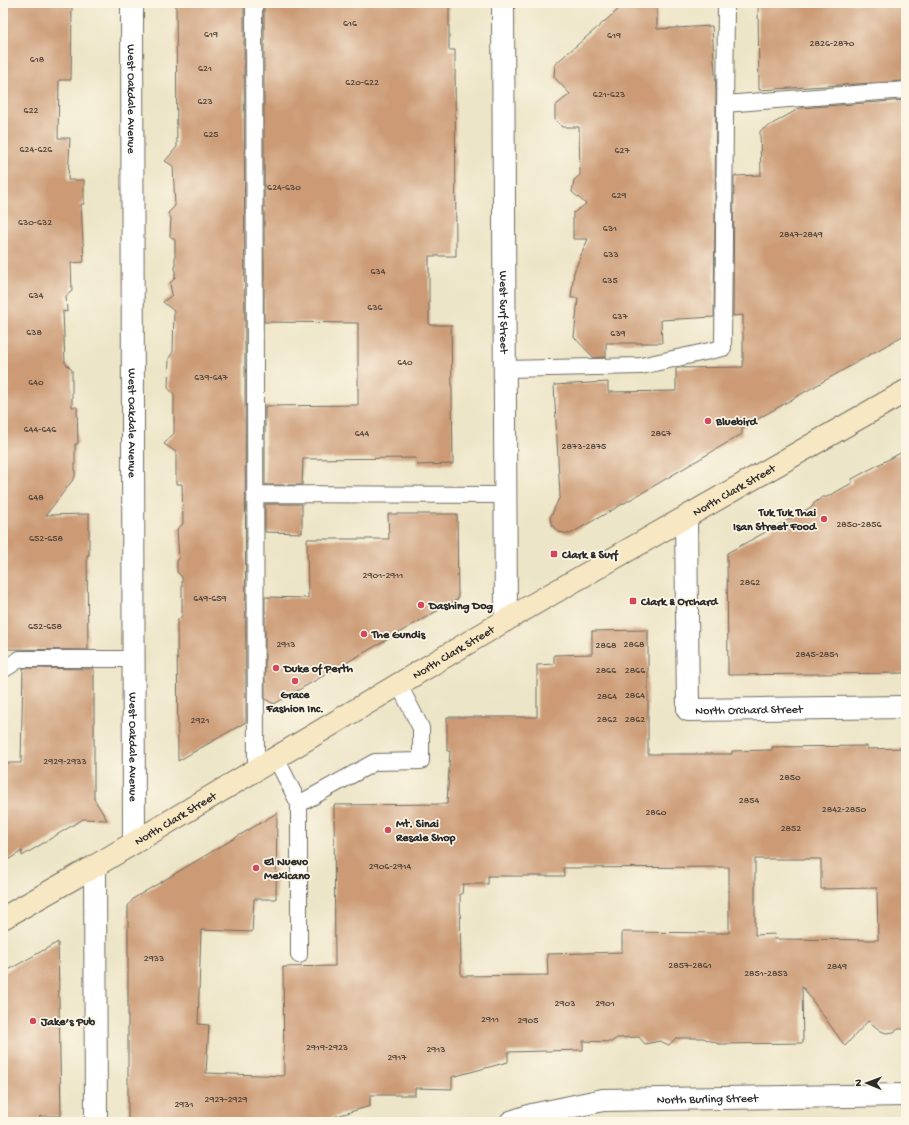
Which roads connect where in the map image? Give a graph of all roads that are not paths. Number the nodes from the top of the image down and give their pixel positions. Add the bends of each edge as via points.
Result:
1 (132, 3) edge
2 (254, 3) edge
3 (503, 3) edge
4 (726, 3) edge
5 (906, 90) edge
6 (725, 104) junction
7 (505, 369) junction
8 (906, 391) edge
9 (255, 494) junction
10 (506, 495) junction
11 (686, 518) junction
12 (506, 620) junction
13 (135, 659) junction
14 (3, 670) edge
15 (399, 685) junction
16 (906, 708) edge
17 (276, 758) junction
18 (256, 770) junction
19 (299, 804) junction
20 (134, 842) junction
21 (95, 866) junction
22 (3, 918) edge
23 (299, 955) dead end
24 (906, 1095) edge
25 (96, 1122) edge
26 (511, 1122) edge

1 - 13 street, West Oakdale Avenue
2 - 9 lane
3 - 7 street, West Surf Street
4 - 6 lane
5 - 6 lane
6 - 7 lane via 723,348 641,366
7 - 10 street, West Surf Street
8 - 11 main road, North Clark Street
9 - 10 lane
9 - 18 lane
10 - 12 street, West Surf Street
11 - 12 main road, North Clark Street
11 - 16 street, North Orchard Street via 688,710
12 - 15 main road, North Clark Street
13 - 14 lane via 20,659
13 - 20 street, West Oakdale Avenue
15 - 17 main road, North Clark Street
15 - 19 lane via 421,728 421,761 375,762
17 - 18 main road, North Clark Street
17 - 19 lane
18 - 20 main road, North Clark Street
19 - 23 lane
20 - 21 main road, North Clark Street
21 - 22 main road, North Clark Street
21 - 25 street
24 - 26 street, North Burling Street via 603,1100

